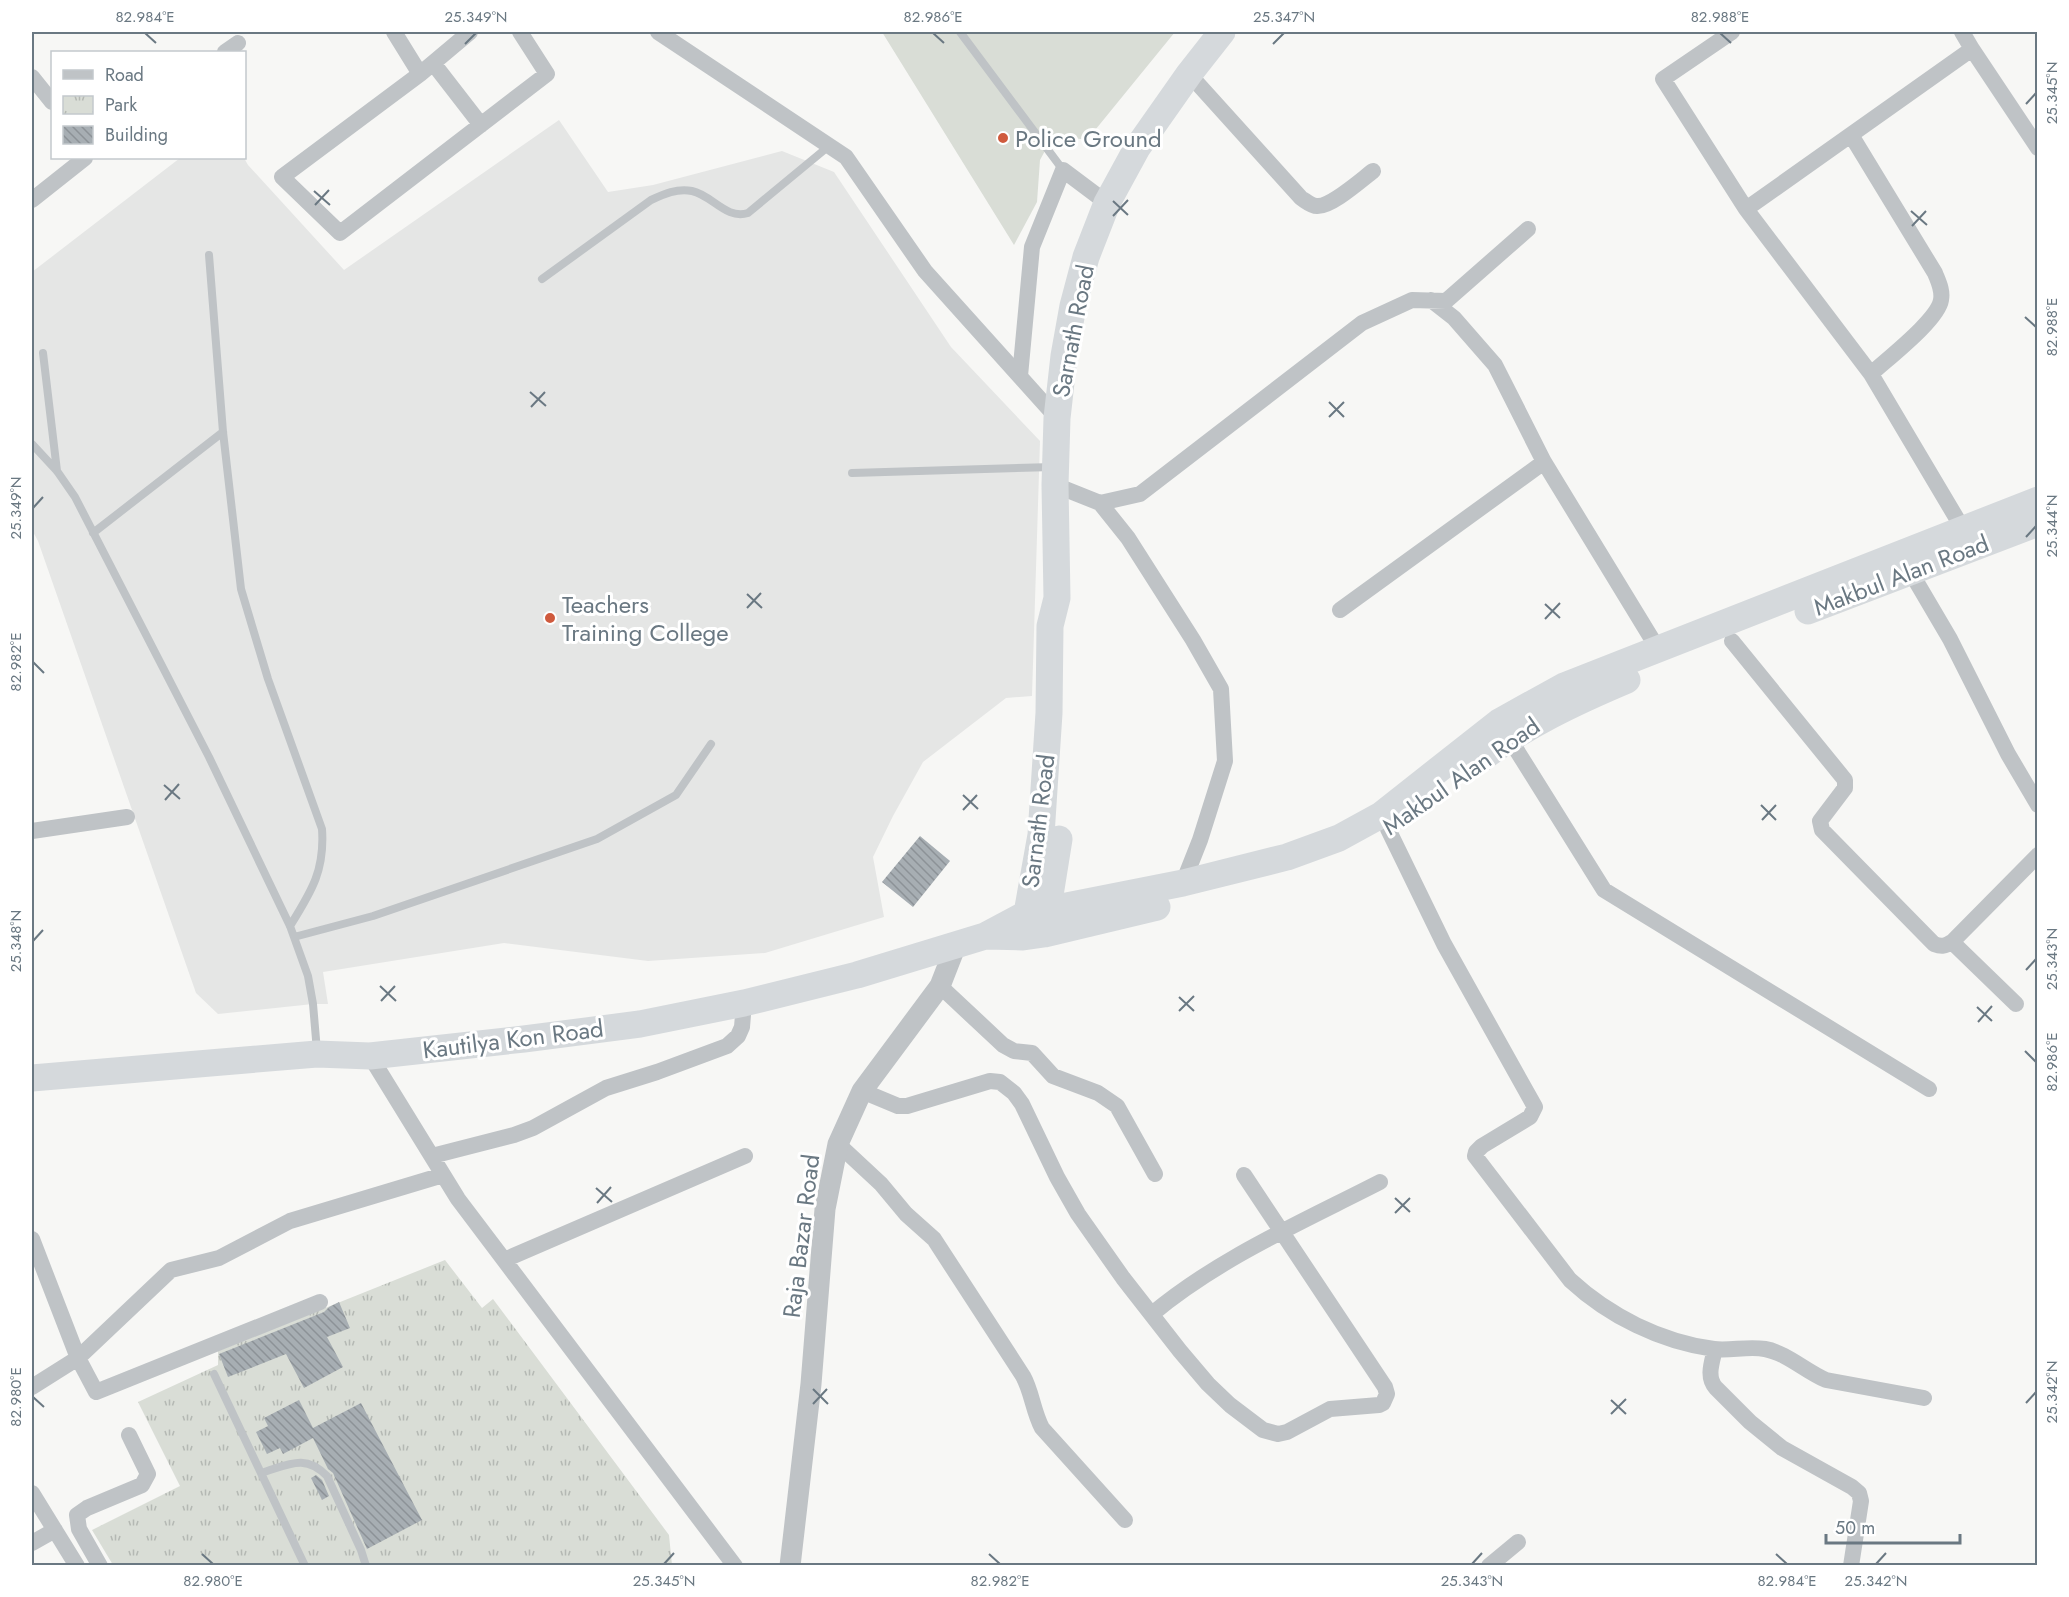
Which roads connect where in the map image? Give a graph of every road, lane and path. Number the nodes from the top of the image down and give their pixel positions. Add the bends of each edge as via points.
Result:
1 (394, 32) edge
2 (470, 32) edge
3 (520, 32) edge
4 (658, 32) edge
5 (960, 32) edge
6 (1222, 32) edge
7 (1732, 32) edge
8 (1962, 32) edge
9 (1972, 50) junction
10 (427, 69) junction
11 (1188, 74) junction
12 (32, 77) edge
13 (51, 101) edge
14 (481, 125) junction
15 (1851, 135) junction
16 (829, 146) junction
17 (2037, 148) edge
18 (84, 159) edge
19 (1064, 170) junction
20 (1373, 171) dead end
21 (32, 200) edge
22 (1107, 203) junction
23 (1746, 209) junction
24 (1528, 229) dead end
25 (209, 255) dead end
26 (542, 279) dead end
27 (1431, 300) junction
28 (43, 353) dead end
29 (1871, 374) junction
30 (1020, 376) junction
31 (1057, 418) junction
32 (223, 432) junction
33 (32, 444) edge
34 (1544, 462) junction
35 (57, 471) junction
36 (852, 473) dead end
37 (1055, 476) junction
38 (2037, 500) edge
39 (1100, 503) junction
40 (2037, 523) edge
41 (1963, 529) junction
42 (93, 533) junction
43 (1910, 572) junction
44 (1340, 610) dead end
45 (1732, 641) junction
46 (1658, 649) junction
47 (1509, 738) junction
48 (711, 744) dead end
49 (2037, 805) edge
50 (127, 817) dead end
51 (1388, 829) junction
52 (32, 831) edge
53 (2037, 855) edge
54 (1183, 883) junction
55 (1035, 924) junction
56 (290, 926) junction
57 (294, 937) junction
58 (1952, 942) junction
59 (956, 945) junction
60 (940, 986) junction
61 (744, 1003) junction
62 (2016, 1004) dead end
63 (317, 1054) junction
64 (370, 1056) junction
65 (32, 1078) edge
66 (1929, 1089) dead end
67 (862, 1091) junction
68 (838, 1144) junction
69 (432, 1156) junction
70 (745, 1156) dead end
71 (443, 1174) junction
72 (1155, 1174) dead end
73 (1244, 1175) dead end
74 (1380, 1182) dead end
75 (1282, 1232) junction
76 (32, 1239) edge
77 (504, 1260) junction
78 (320, 1302) dead end
79 (1152, 1314) junction
80 (1715, 1349) junction
81 (78, 1358) junction
82 (214, 1374) dead end
83 (32, 1388) edge
84 (1924, 1398) dead end
85 (129, 1435) dead end
86 (261, 1473) junction
87 (32, 1493) edge
88 (1125, 1520) dead end
89 (55, 1530) junction
90 (1518, 1542) dead end
91 (32, 1543) edge
92 (77, 1566) edge
93 (100, 1566) edge
94 (304, 1566) edge
95 (366, 1566) edge
96 (735, 1566) edge
97 (790, 1566) edge
98 (1489, 1566) edge
99 (1851, 1566) edge

1 - 10 street
2 - 10 street
3 - 14 street via 548,74
4 - 16 street
5 - 19 lane
6 - 11 highway, Sarnath Road
7 - 23 street via 1663,79
8 - 9 street
9 - 15 street
9 - 17 street
10 - 14 street
10 - 14 street via 282,177 340,233
11 - 20 street via 1309,204 1327,205
11 - 22 highway, Sarnath Road via 1137,148
12 - 13 street
15 - 23 street
15 - 29 street via 1941,288 1941,300 1929,321
16 - 26 lane via 748,213 736,215 694,191 675,190 651,200
16 - 30 street via 846,157 925,271
18 - 21 street
19 - 22 street
19 - 30 street via 1032,247
22 - 31 highway, Sarnath Road via 1086,257 1073,306
23 - 29 street
24 - 27 street via 1446,301
25 - 32 lane
27 - 34 street via 1454,318 1495,365
27 - 39 street via 1412,300 1362,323 1140,494
28 - 35 lane
29 - 41 street
30 - 31 street
31 - 37 highway, Sarnath Road
32 - 42 lane
32 - 56 lane via 241,589 268,679 322,829 320,870
33 - 35 lane
34 - 44 street
34 - 46 street
35 - 42 lane
36 - 37 lane
37 - 39 street
37 - 55 highway, Sarnath Road via 1057,598 1050,626 1049,713
38 - 41 highway, Makbul Alan Road
39 - 54 street via 1134,547 1221,689 1225,761
40 - 43 highway, Makbul Alan Road
41 - 46 highway, Makbul Alan Road
42 - 56 lane
43 - 45 highway, Makbul Alan Road
43 - 49 street via 1950,639
45 - 47 highway, Makbul Alan Road via 1566,706
45 - 58 street via 1845,780 1845,788 1820,822 1825,836 1934,944 1940,947
46 - 54 highway, Makbul Alan Road via 1564,686 1499,722 1381,815 1339,838 1287,857
47 - 51 highway, Makbul Alan Road
47 - 66 street via 1604,890
48 - 57 lane via 676,795 597,839 373,916
50 - 52 street
51 - 55 highway, Makbul Alan Road via 1341,855 1295,873
51 - 80 street via 1444,944 1535,1107 1530,1117 1478,1149 1477,1160 1570,1280 1587,1296 1653,1332
53 - 58 street
54 - 55 highway, Makbul Alan Road
55 - 59 highway, Kautilya Kon Road
56 - 57 lane
57 - 63 lane via 314,1004
58 - 62 street
59 - 60 street, Raja Bazar Road
59 - 61 highway, Kautilya Kon Road
60 - 67 street, Raja Bazar Road
60 - 72 street via 1003,1045 1035,1054 1053,1076 1111,1101
61 - 64 highway, Kautilya Kon Road via 640,1024
61 - 69 street via 742,1027 727,1046 606,1088 533,1128
63 - 64 highway, Kautilya Kon Road
63 - 65 highway, Kautilya Kon Road
64 - 69 street
67 - 68 street, Raja Bazar Road
67 - 79 street via 907,1106 990,1082 1007,1086 1022,1104 1078,1214
68 - 88 street via 934,1239 1023,1376 1042,1428
68 - 97 street, Raja Bazar Road via 825,1209 811,1384
69 - 71 street
70 - 77 street
71 - 77 street
71 - 81 street via 290,1221 219,1257 171,1270
73 - 75 street
74 - 75 street
75 - 79 street via 1181,1290
75 - 79 street via 1385,1387 1388,1394 1383,1403 1330,1409 1287,1432 1270,1433 1208,1384
76 - 81 street
77 - 96 street
78 - 81 street via 96,1392
80 - 84 street via 1763,1348 1826,1380
80 - 99 street via 1712,1383 1750,1422 1782,1448 1859,1493 1862,1501
81 - 83 street
82 - 86 lane
85 - 93 street via 148,1474 142,1485 77,1515 79,1529
86 - 94 lane
86 - 95 lane via 299,1461 319,1467 327,1476
87 - 89 street
89 - 91 street
89 - 92 street
90 - 98 street

